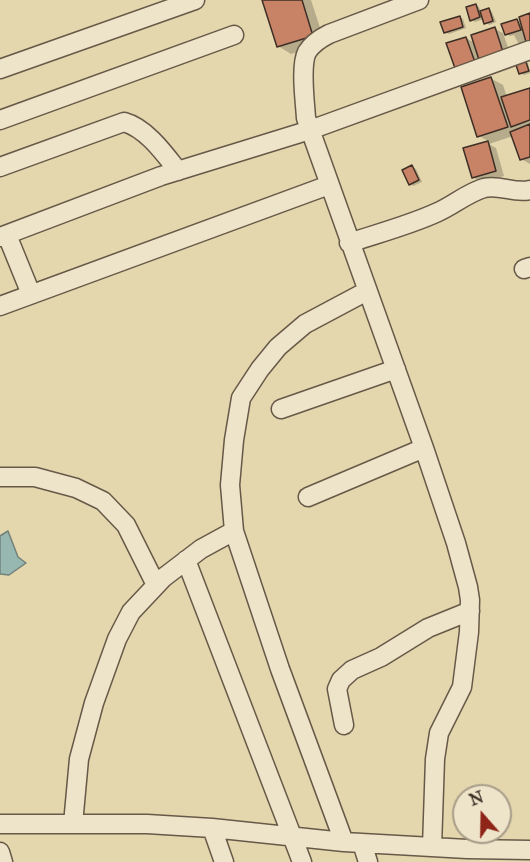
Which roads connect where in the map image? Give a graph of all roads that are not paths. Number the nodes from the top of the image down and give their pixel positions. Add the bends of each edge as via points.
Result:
1 (195, 0) edge
2 (418, 0) edge
3 (234, 35) dead end
4 (530, 50) edge
5 (0, 69) edge
6 (0, 120) edge
7 (310, 130) junction
8 (0, 167) edge
9 (178, 171) junction
10 (329, 185) junction
11 (530, 190) edge
12 (3, 236) edge
13 (349, 243) junction
14 (367, 291) junction
15 (31, 294) junction
16 (0, 306) edge
17 (396, 369) junction
18 (281, 409) dead end
19 (424, 448) junction
20 (0, 477) edge
21 (308, 497) dead end
22 (234, 531) junction
23 (186, 560) junction
24 (156, 585) junction
25 (470, 611) junction
26 (344, 725) dead end
27 (0, 824) edge
28 (73, 824) junction
29 (212, 828) junction
30 (294, 837) junction
31 (353, 843) junction
32 (530, 850) edge
33 (0, 852) edge
34 (425, 852) edge
35 (470, 856) edge
36 (3, 862) edge
37 (224, 862) edge
38 (302, 862) edge
39 (368, 862) edge

1 - 5 street
2 - 7 street via 329,34 307,52 304,90
3 - 6 street
4 - 7 street
7 - 9 street
7 - 10 street
8 - 9 street via 124,122 162,151
9 - 12 street
10 - 13 street
10 - 15 street
11 - 13 street via 486,188 437,213
12 - 15 street
13 - 14 street
14 - 17 street
14 - 22 street via 305,324 278,347 241,398 230,485
15 - 16 street
17 - 18 street
17 - 19 street
19 - 21 street
19 - 25 street via 456,543
20 - 24 street via 35,477 103,501 126,525
22 - 23 street
22 - 31 street via 284,680
23 - 24 street
23 - 30 street
24 - 28 street via 131,612 94,703 79,759
25 - 26 street via 428,628 352,670 337,689
25 - 34 street via 462,687 439,733
27 - 28 street
28 - 29 street
29 - 30 street
29 - 37 street
30 - 31 street
30 - 38 street
31 - 34 street
31 - 39 street
32 - 35 street
33 - 36 street
34 - 35 street

